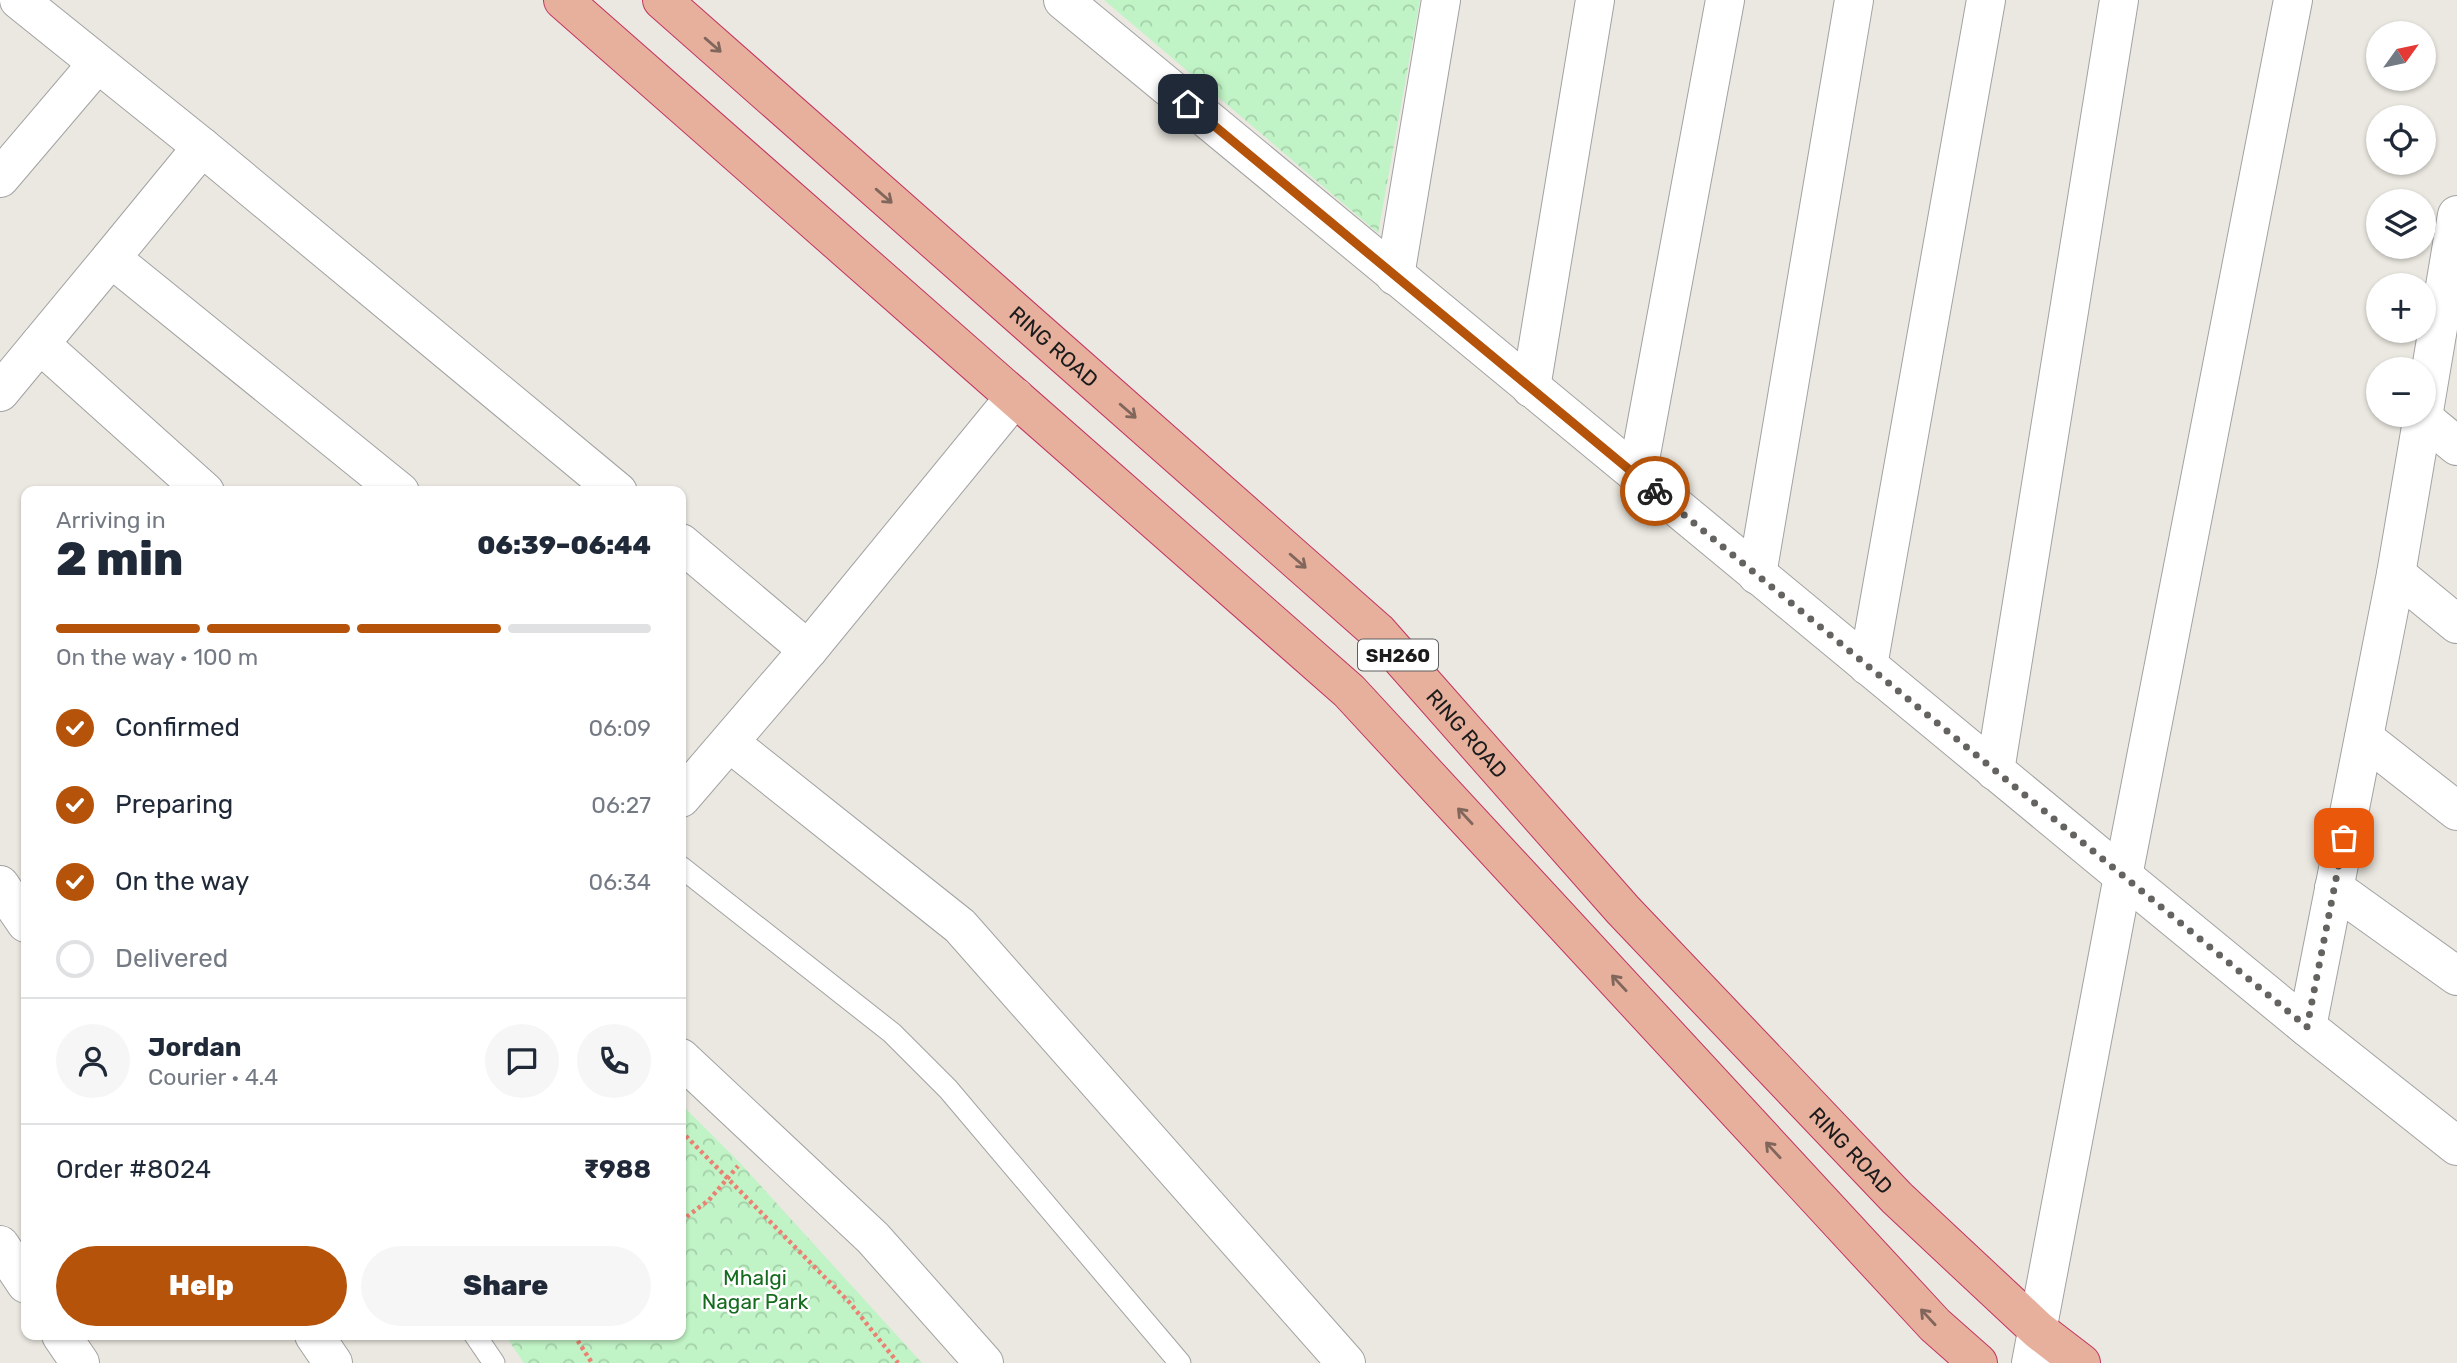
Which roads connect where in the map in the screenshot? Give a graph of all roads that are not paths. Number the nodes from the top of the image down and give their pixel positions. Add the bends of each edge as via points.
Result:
1 (19, 0) edge
2 (563, 0) edge
3 (662, 0) edge
4 (1063, 0) edge
5 (1441, 0) edge
6 (1595, 0) edge
7 (1725, 0) edge
8 (1853, 0) edge
9 (1986, 0) edge
10 (2119, 0) edge
11 (2293, 0) edge
12 (97, 64) junction
13 (202, 147) junction
14 (0, 178) edge
15 (2457, 215) edge
16 (111, 258) junction
17 (1395, 276) junction
18 (40, 344) junction
19 (2433, 357) edge
20 (1531, 388) junction
21 (0, 392) edge
22 (1015, 397) junction
23 (2421, 427) edge
24 (2436, 427) edge
25 (2457, 446) edge
26 (1637, 476) junction
27 (198, 486) edge
28 (393, 486) edge
29 (598, 486) edge
30 (686, 555) edge
31 (2396, 574) junction
32 (1757, 575) junction
33 (2457, 624) edge
34 (808, 650) junction
35 (1868, 666) junction
36 (2364, 738) junction
37 (730, 743) junction
38 (1995, 771) junction
39 (686, 792) edge
40 (2457, 811) edge
41 (686, 871) edge
42 (2123, 876) junction
43 (0, 885) edge
44 (2334, 888) junction
45 (21, 916) edge
46 (2457, 976) edge
47 (2307, 1027) junction
48 (686, 1063) edge
49 (2457, 1146) edge
50 (0, 1245) edge
51 (21, 1276) edge
52 (64, 1340) edge
53 (317, 1340) edge
54 (479, 1340) edge
55 (2034, 1347) edge
56 (972, 1359) edge
57 (80, 1363) edge
58 (333, 1363) edge
59 (495, 1363) edge
60 (1180, 1363) edge
61 (1346, 1363) edge
62 (1978, 1363) edge
63 (2081, 1363) edge

1 - 12 street
2 - 22 highway, SH260
3 -> 55 highway, RING ROAD / SH260 via 1378,632 1623,910
4 - 17 street
5 - 17 street
6 - 20 street
7 - 26 street
8 - 32 street
9 - 35 street
10 - 38 street
11 - 42 street
12 - 13 street
12 - 14 street
13 - 16 street
13 - 29 street
15 - 19 street
16 - 18 street
16 - 28 street
17 - 20 street
18 - 21 street
18 - 27 street
20 - 26 street
22 - 34 street
62 -> 22 highway, SH260 via 1935,1325 1349,691
23 - 31 street
24 - 25 street
26 - 32 street
30 - 34 street
31 - 33 street
31 - 36 street
32 - 35 street
34 - 37 street
35 - 38 street
36 - 40 street
36 - 44 street
37 - 39 street
37 - 61 street via 960,926
38 - 42 street
41 - 60 lane via 892,1033 948,1089
42 - 47 street
42 - 55 street
43 - 45 street
44 - 46 street
44 - 47 street
47 - 49 street
48 - 56 street via 873,1238
50 - 51 street
52 - 57 street
53 - 58 street
54 - 59 lane
55 - 63 highway, RING ROAD / SH260

